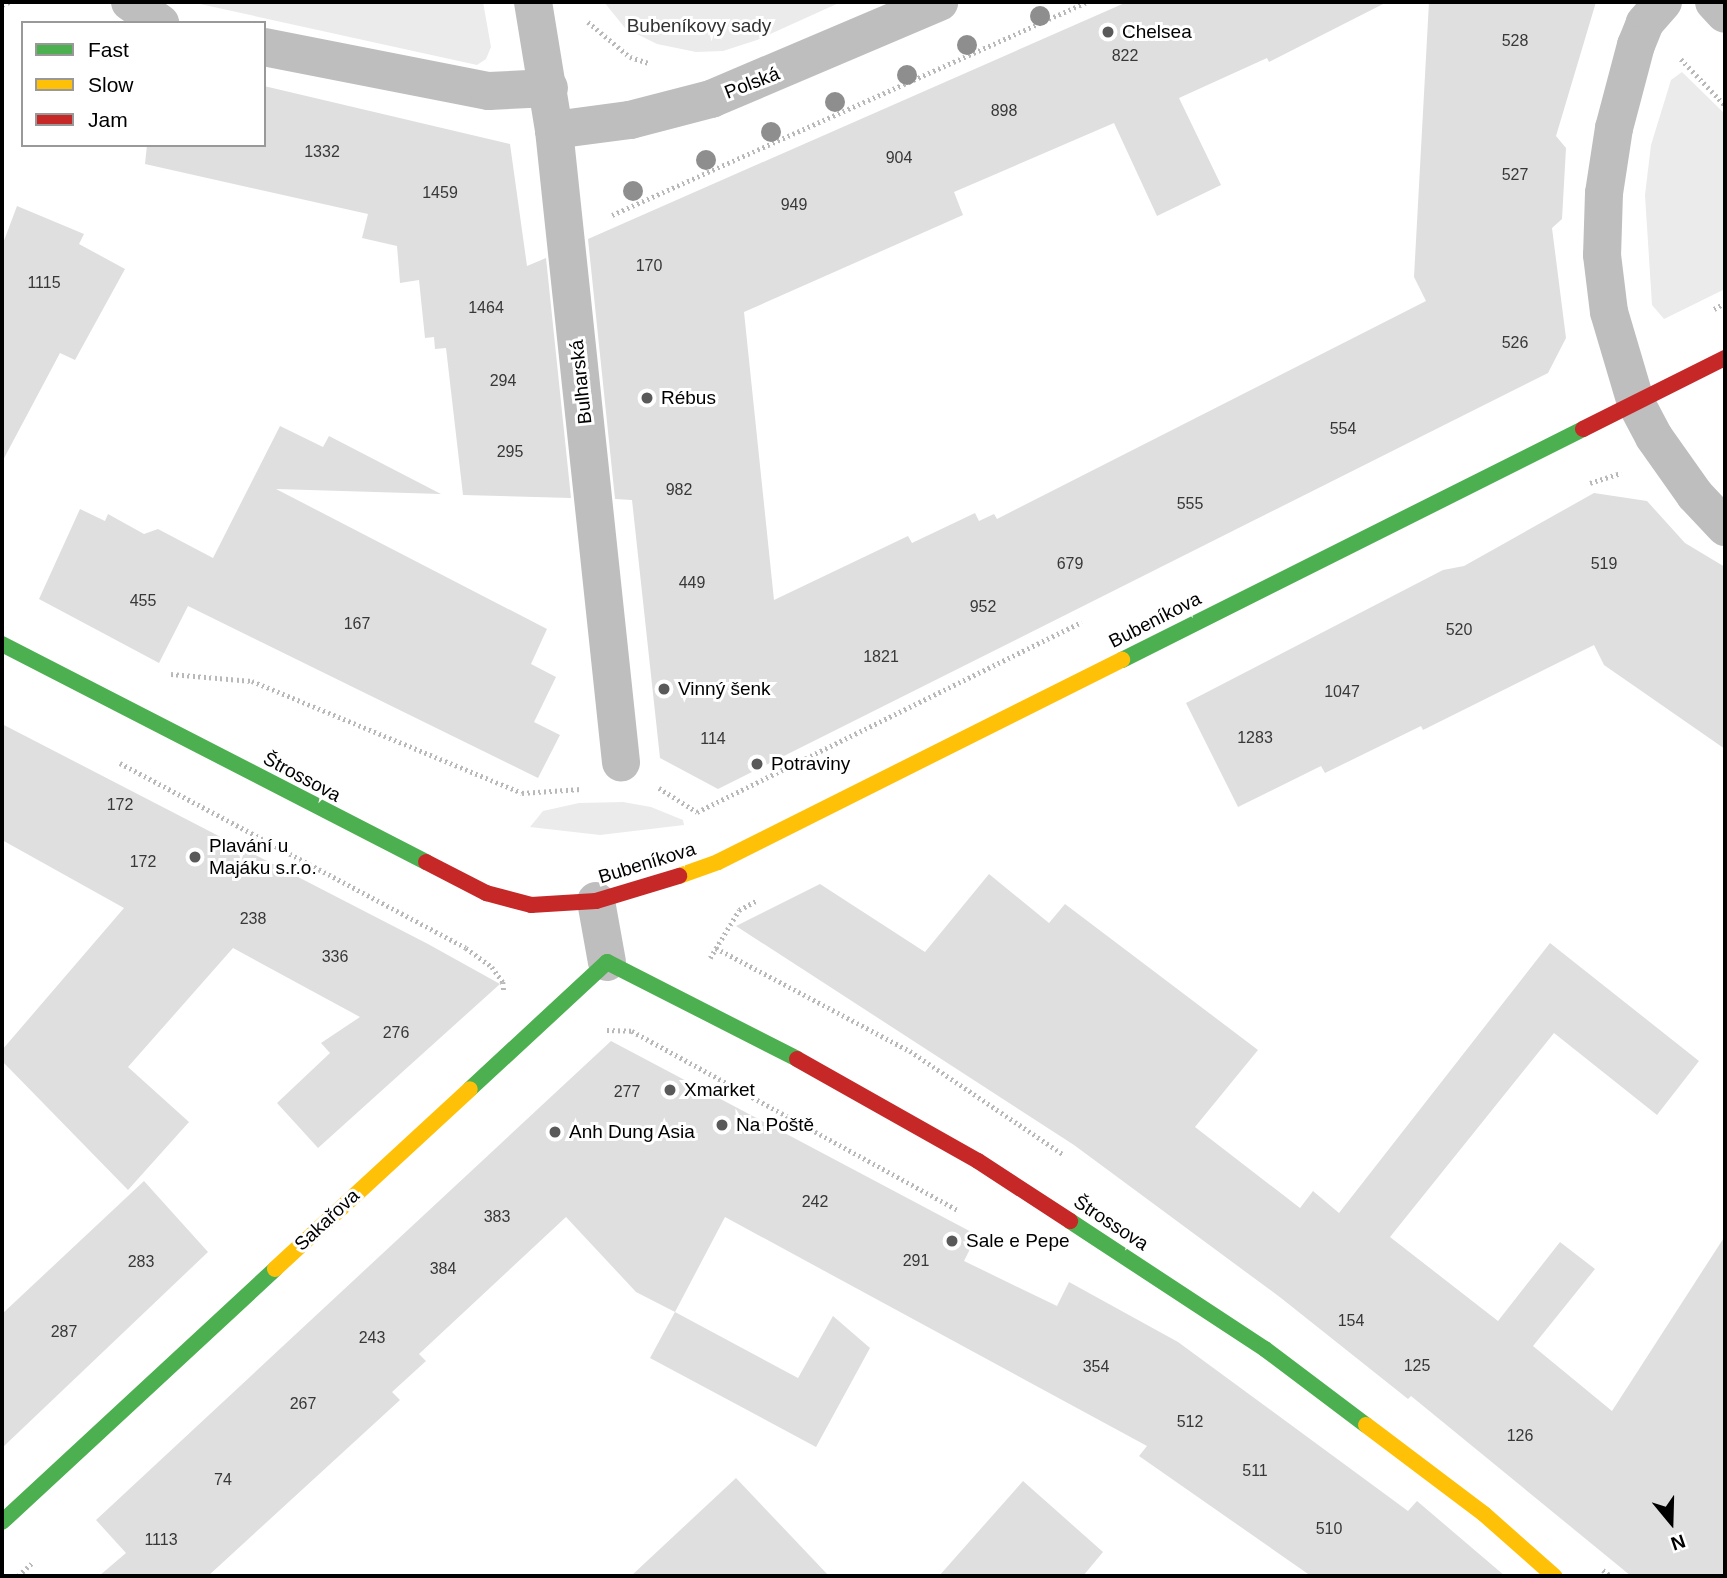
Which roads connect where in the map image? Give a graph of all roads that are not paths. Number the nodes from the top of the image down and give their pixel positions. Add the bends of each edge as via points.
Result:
1 (130, 2) edge
2 (533, 2) edge
3 (939, 2) edge
4 (1714, 2) edge
5 (1654, 12) edge
6 (1725, 14) edge
7 (157, 21) edge
8 (266, 47) edge
9 (549, 88) junction
10 (554, 130) junction
11 (1725, 358) edge
12 (1636, 403) junction
13 (1725, 527) edge
14 (2, 644) edge
15 (636, 773) road end
16 (596, 901) junction
17 (607, 962) junction
18 (2, 1521) edge
19 (1555, 1576) edge

1 - 7 street
2 - 9 street, Bulharská
3 - 10 street, Polská via 710,99 630,120
4 - 6 street
5 - 12 street via 1614,128 1604,193 1602,255 1609,312
8 - 9 street via 489,92
9 - 10 street, Bulharská
10 - 15 street, Bulharská
11 - 12 street, Bubeníkova
12 - 13 street via 1666,458
12 - 16 street, Bubeníkova via 718,862 636,892
14 - 16 street, Štrossova via 486,893 531,905
16 - 17 street
17 - 18 street, Sakařova
17 - 19 street, Štrossova via 732,1022 978,1161 1265,1349 1484,1514

